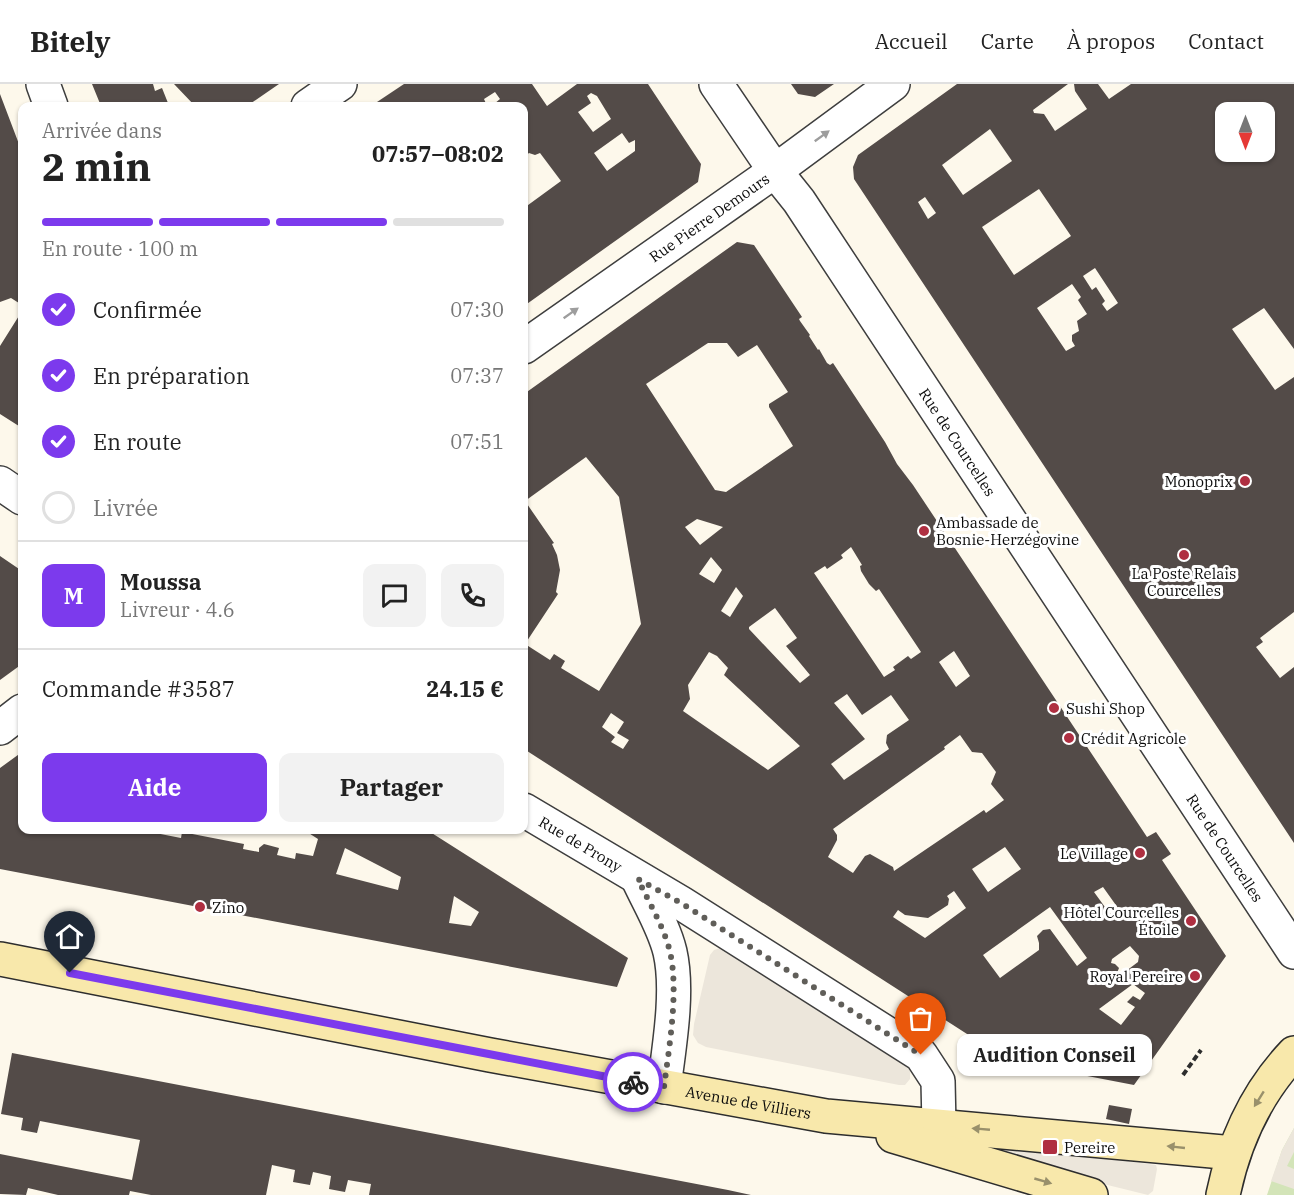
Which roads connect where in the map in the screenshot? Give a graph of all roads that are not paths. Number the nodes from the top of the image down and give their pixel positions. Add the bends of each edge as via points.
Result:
1 (42, 84) edge
2 (340, 84) edge
3 (716, 84) edge
4 (893, 84) edge
5 (49, 102) edge
6 (314, 102) edge
7 (775, 171) junction
8 (528, 344) edge
9 (0, 483) edge
10 (18, 495) edge
11 (18, 714) edge
12 (0, 728) edge
13 (528, 812) edge
14 (638, 879) junction
15 (1294, 952) edge
16 (0, 959) edge
17 (1294, 1053) edge
18 (664, 1087) junction
19 (826, 1116) junction
20 (939, 1126) junction
21 (1234, 1153) junction
22 (1091, 1195) edge
23 (1223, 1195) edge

1 - 5 street
2 - 6 street
3 - 7 street, Rue de Courcelles
7 -> 4 street, Rue Pierre Demours
8 -> 7 street, Rue Pierre Demours
7 - 15 street, Rue de Courcelles
9 - 10 street
11 - 12 street
13 - 14 street, Rue de Prony
14 - 18 street, Rue de Prony via 670,953 672,1028
14 - 20 street, Rue de Prony via 921,1055 938,1081
16 - 18 main road, Avenue de Villiers
17 -> 21 main road via 1254,1107
18 - 19 main road, Avenue de Villiers
19 - 20 main road, Avenue de Villiers
19 -> 22 main road, Avenue de Villiers
21 -> 20 main road, Avenue de Villiers
21 - 23 main road

